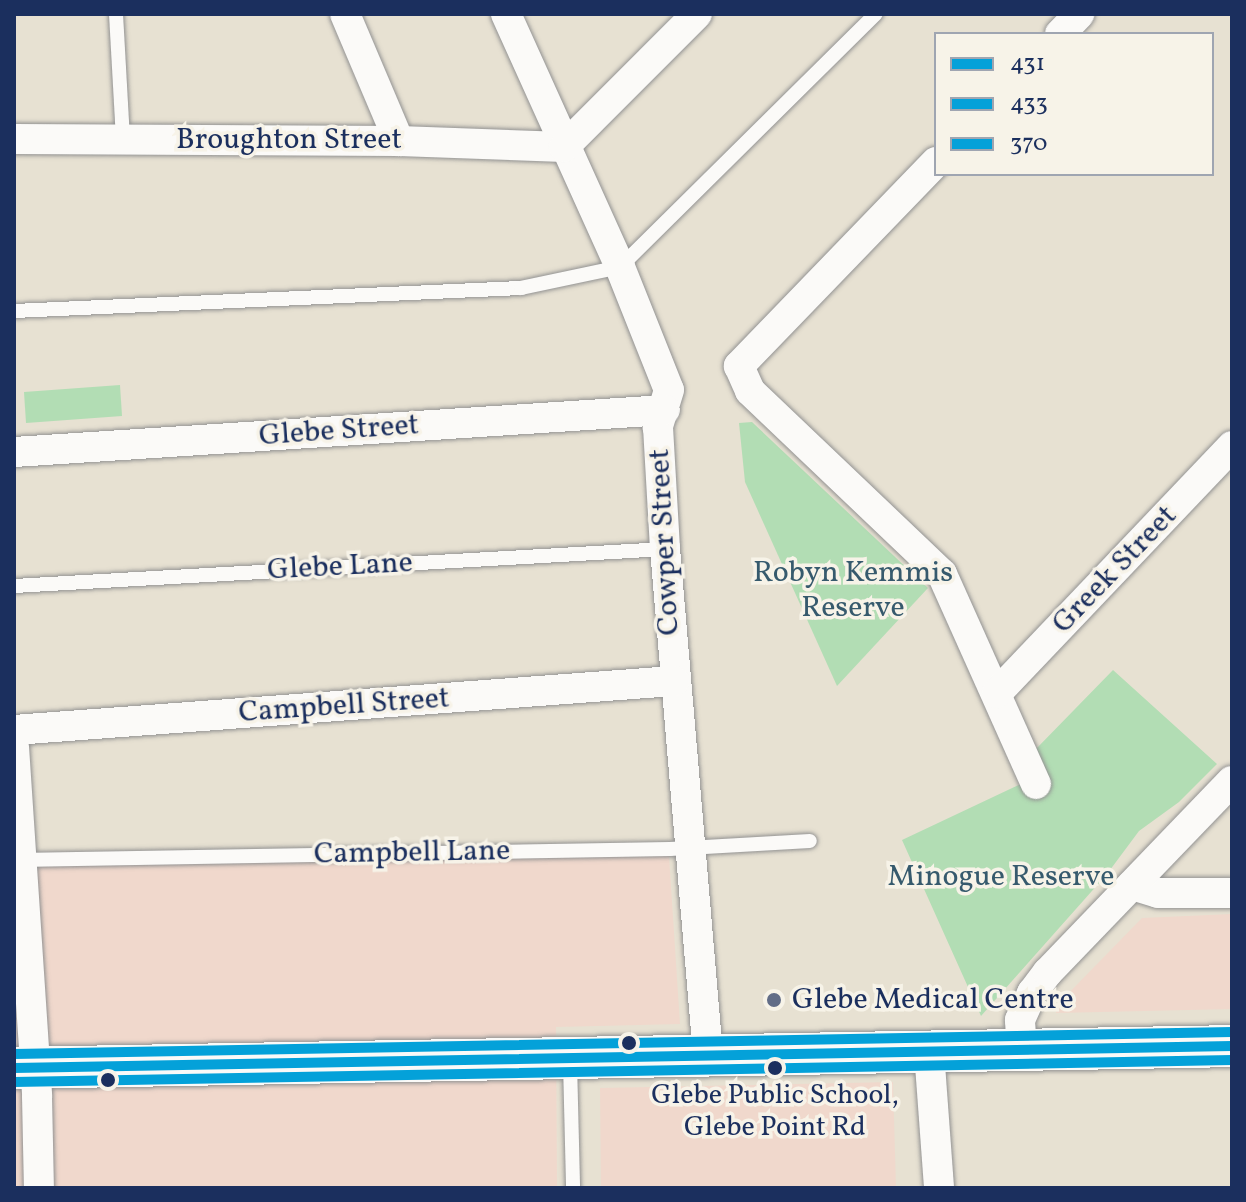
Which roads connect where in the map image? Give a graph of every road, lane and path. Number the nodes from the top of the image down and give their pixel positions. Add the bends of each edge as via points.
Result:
1 (116, 14) edge
2 (345, 14) edge
3 (506, 14) edge
4 (697, 14) edge
5 (876, 14) edge
6 (1079, 14) edge
7 (1062, 32) edge
8 (14, 139) edge
9 (123, 139) junction
10 (399, 141) junction
11 (564, 147) junction
12 (934, 164) edge
13 (620, 267) junction
14 (14, 311) edge
15 (665, 410) junction
16 (1232, 446) edge
17 (14, 452) edge
18 (665, 549) junction
19 (14, 586) edge
20 (674, 681) junction
21 (997, 693) junction
22 (14, 730) edge
23 (14, 747) edge
24 (1232, 781) edge
25 (1036, 784) dead end
26 (810, 841) dead end
27 (692, 848) junction
28 (18, 860) edge
29 (1132, 885) junction
30 (1232, 893) edge
31 (1232, 1046) edge
32 (1022, 1050) junction
33 (929, 1051) junction
34 (708, 1055) junction
35 (570, 1058) junction
36 (24, 1068) edge
37 (39, 1188) edge
38 (573, 1188) edge
39 (939, 1188) edge

1 - 9 lane
2 - 10 street
3 - 11 street, Cowper Street
4 - 11 street
5 - 13 lane
6 - 7 street
8 - 9 street, Broughton Street
9 - 10 street, Broughton Street
10 - 11 street, Broughton Street
11 - 13 street, Cowper Street
12 - 21 street via 739,366 750,391 942,574
13 - 14 lane via 521,288
13 - 15 street, Cowper Street via 669,390
15 - 17 street, Glebe Street
15 - 18 street, Cowper Street via 658,427
16 - 21 street, Greek Street
18 - 19 lane, Glebe Lane
18 - 20 street, Cowper Street
20 - 22 street, Campbell Street
20 - 27 street, Cowper Street
21 - 25 street
23 - 28 street
24 - 29 street
26 - 27 lane, Campbell Lane
27 - 28 lane, Campbell Lane
27 - 34 street, Cowper Street
28 - 36 street
29 - 30 street via 1158,893
29 - 32 street via 1032,993 1020,1020
31 - 32 main road
32 - 33 main road
33 - 34 main road
33 - 39 street
34 - 35 main road
35 - 36 main road
35 - 38 lane
36 - 37 street

